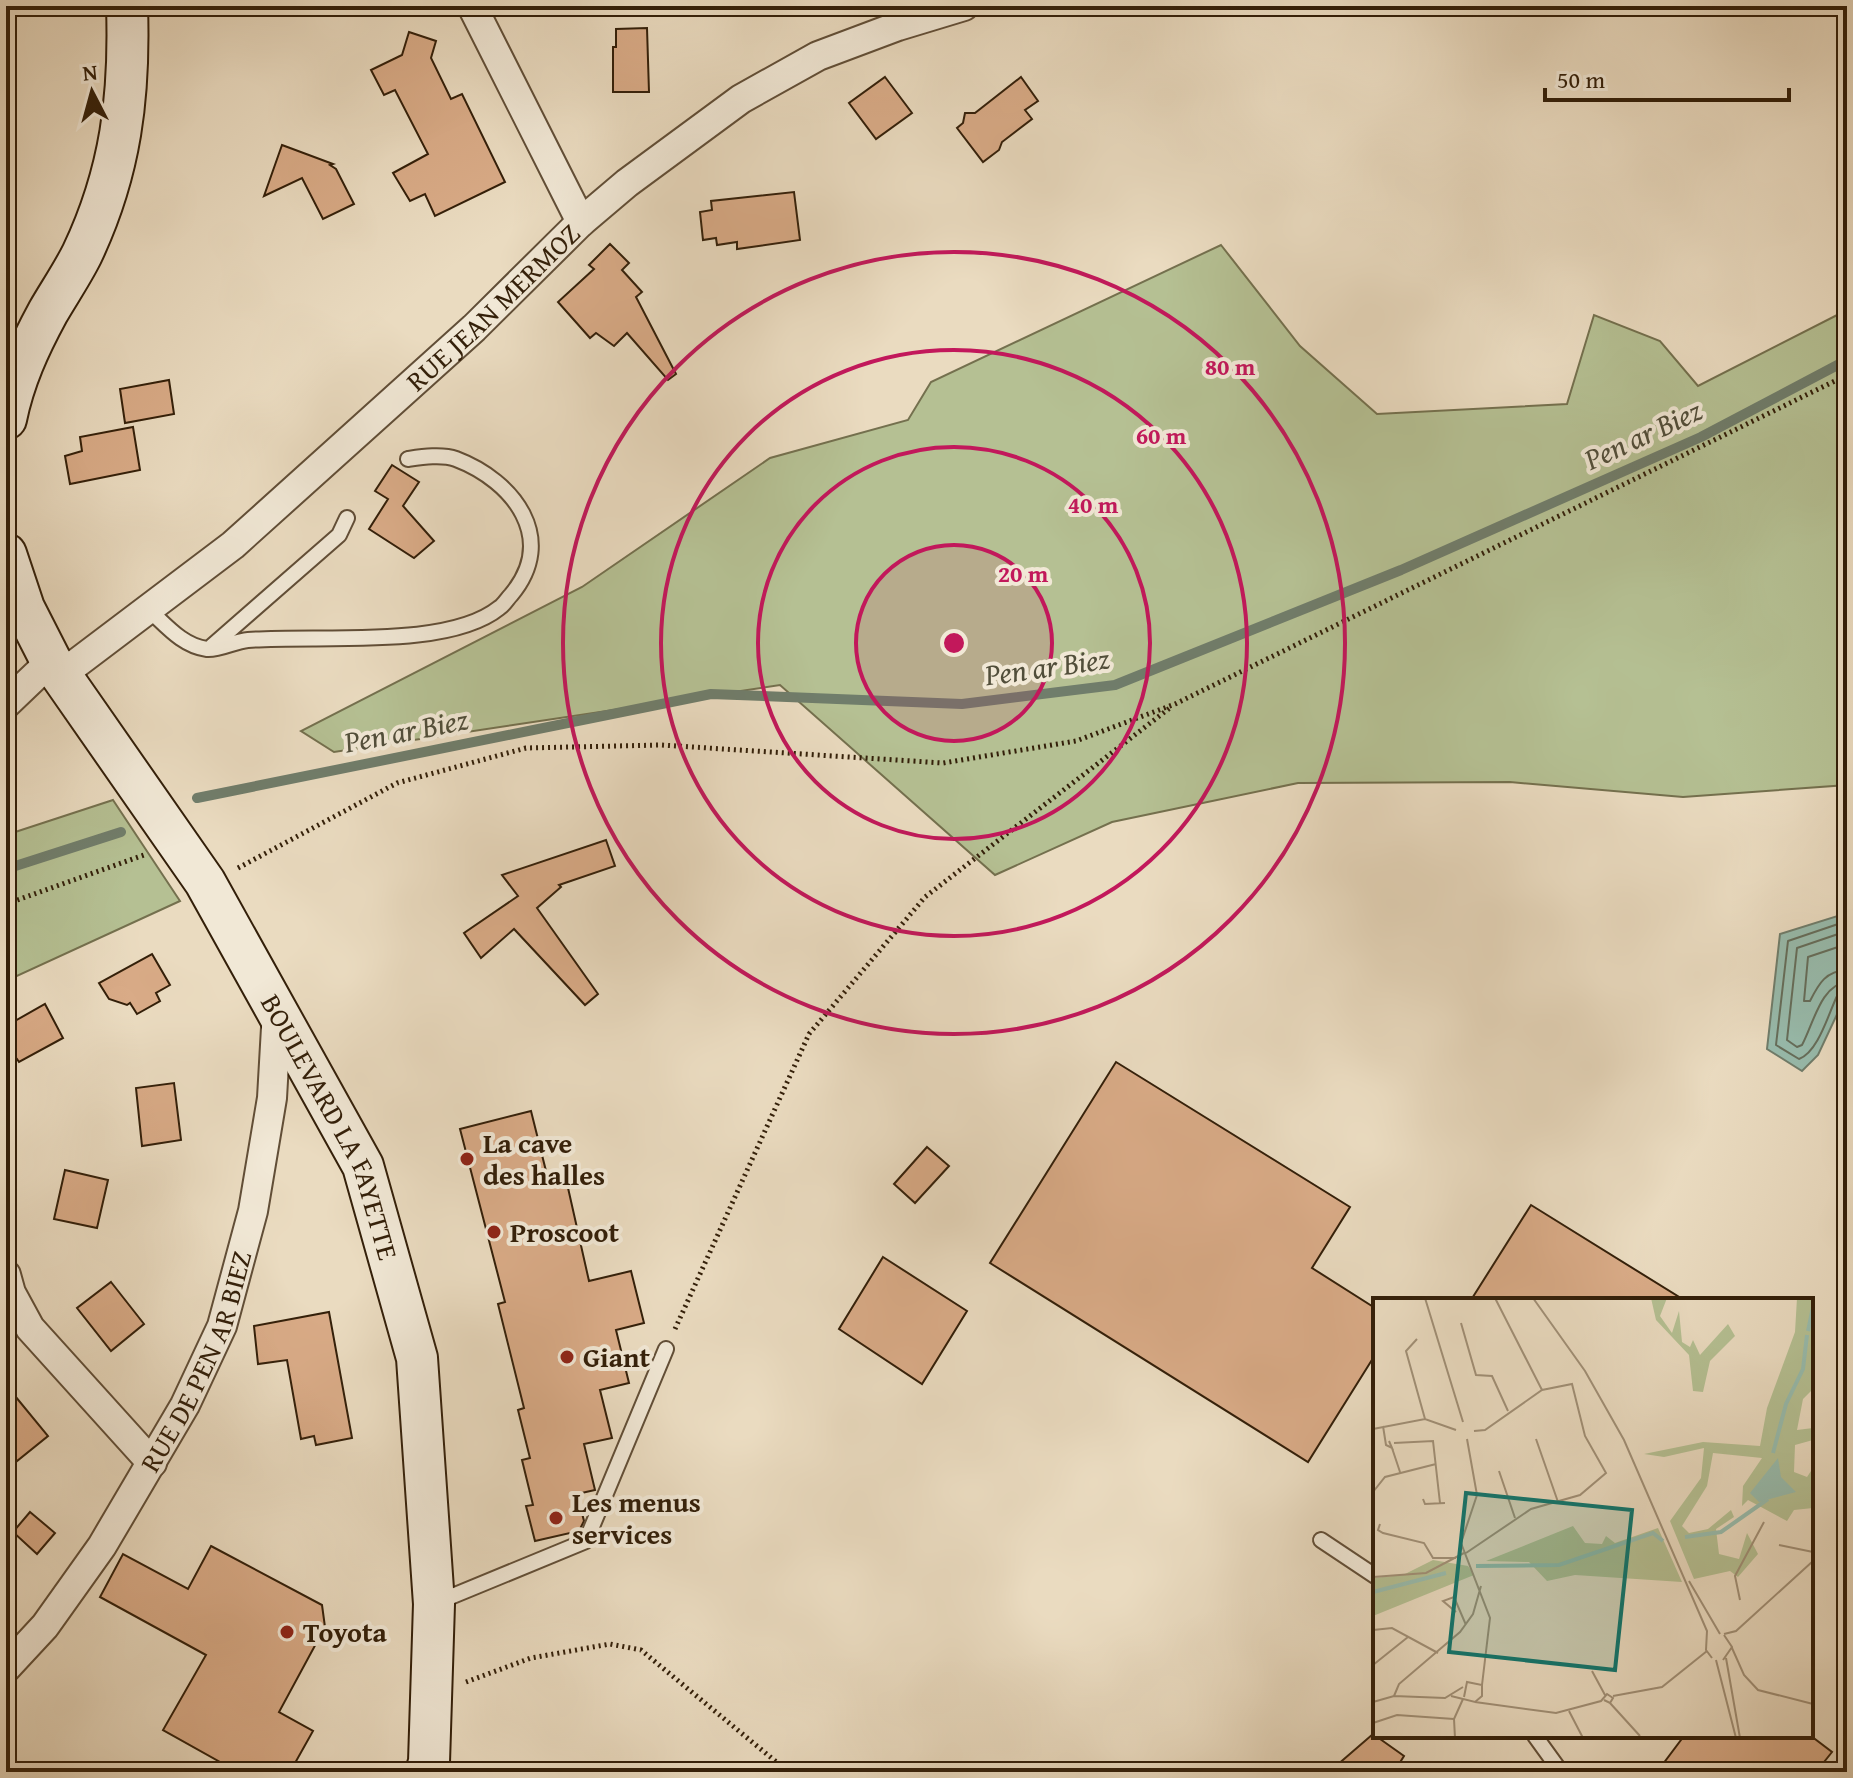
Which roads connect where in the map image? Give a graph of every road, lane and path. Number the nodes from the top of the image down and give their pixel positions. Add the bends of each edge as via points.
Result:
1 (127, 6) edge
2 (472, 6) edge
3 (964, 6) edge
4 (581, 222) junction
5 (1847, 375) edge
6 (6, 419) edge
7 (408, 459) dead end
8 (347, 518) dead end
9 (6, 554) edge
10 (148, 609) junction
11 (209, 649) junction
12 (56, 668) junction
13 (6, 704) edge
14 (1175, 704) junction
15 (156, 851) dead end
16 (238, 869) dead end
17 (6, 904) edge
18 (277, 1009) junction
19 (6, 1275) edge
20 (6, 1313) edge
21 (30, 1328) junction
22 (666, 1349) joint
23 (152, 1463) junction
24 (1321, 1540) dead end
25 (1373, 1575) edge
26 (434, 1604) junction
27 (6, 1668) edge
28 (431, 1694) junction
29 (1536, 1738) edge
30 (787, 1771) edge
31 (426, 1772) edge
32 (1561, 1772) edge

1 - 6 main road via 129,65 122,131 104,205 24,359
2 - 4 street
3 - 4 street, RUE JEAN MERMOZ via 818,56 741,99
4 - 10 street, RUE JEAN MERMOZ via 474,328 233,545
5 - 14 path
7 - 11 lane via 453,458 490,476 517,503 531,530 531,555 524,579 499,609 465,626 410,636 248,640
8 - 11 lane via 339,535
9 - 12 main road, BOULEVARD LA FAYETTE via 24,608
10 - 11 lane via 186,643
10 - 12 street, RUE JEAN MERMOZ
12 - 13 street, RUE JEAN MERMOZ
12 - 18 main road, BOULEVARD LA FAYETTE via 205,882
14 - 16 path via 1076,741 943,763 661,745 526,748 397,783
14 - 22 path via 925,897 809,1034
15 - 17 path
18 - 23 street, RUE DE PEN AR BIEZ via 272,1098 253,1211 226,1312 185,1405
18 - 26 main road, BOULEVARD LA FAYETTE via 363,1166 417,1358
19 - 21 street
20 - 21 street
21 - 23 street
22 - 26 lane via 586,1541
23 - 27 street, RUE DE PEN AR BIEZ via 102,1546 45,1626
24 - 25 lane
26 - 28 main road, BOULEVARD LA FAYETTE
28 - 30 path via 531,1658 610,1644 641,1650
28 - 31 main road, BOULEVARD LA FAYETTE
29 - 32 lane

